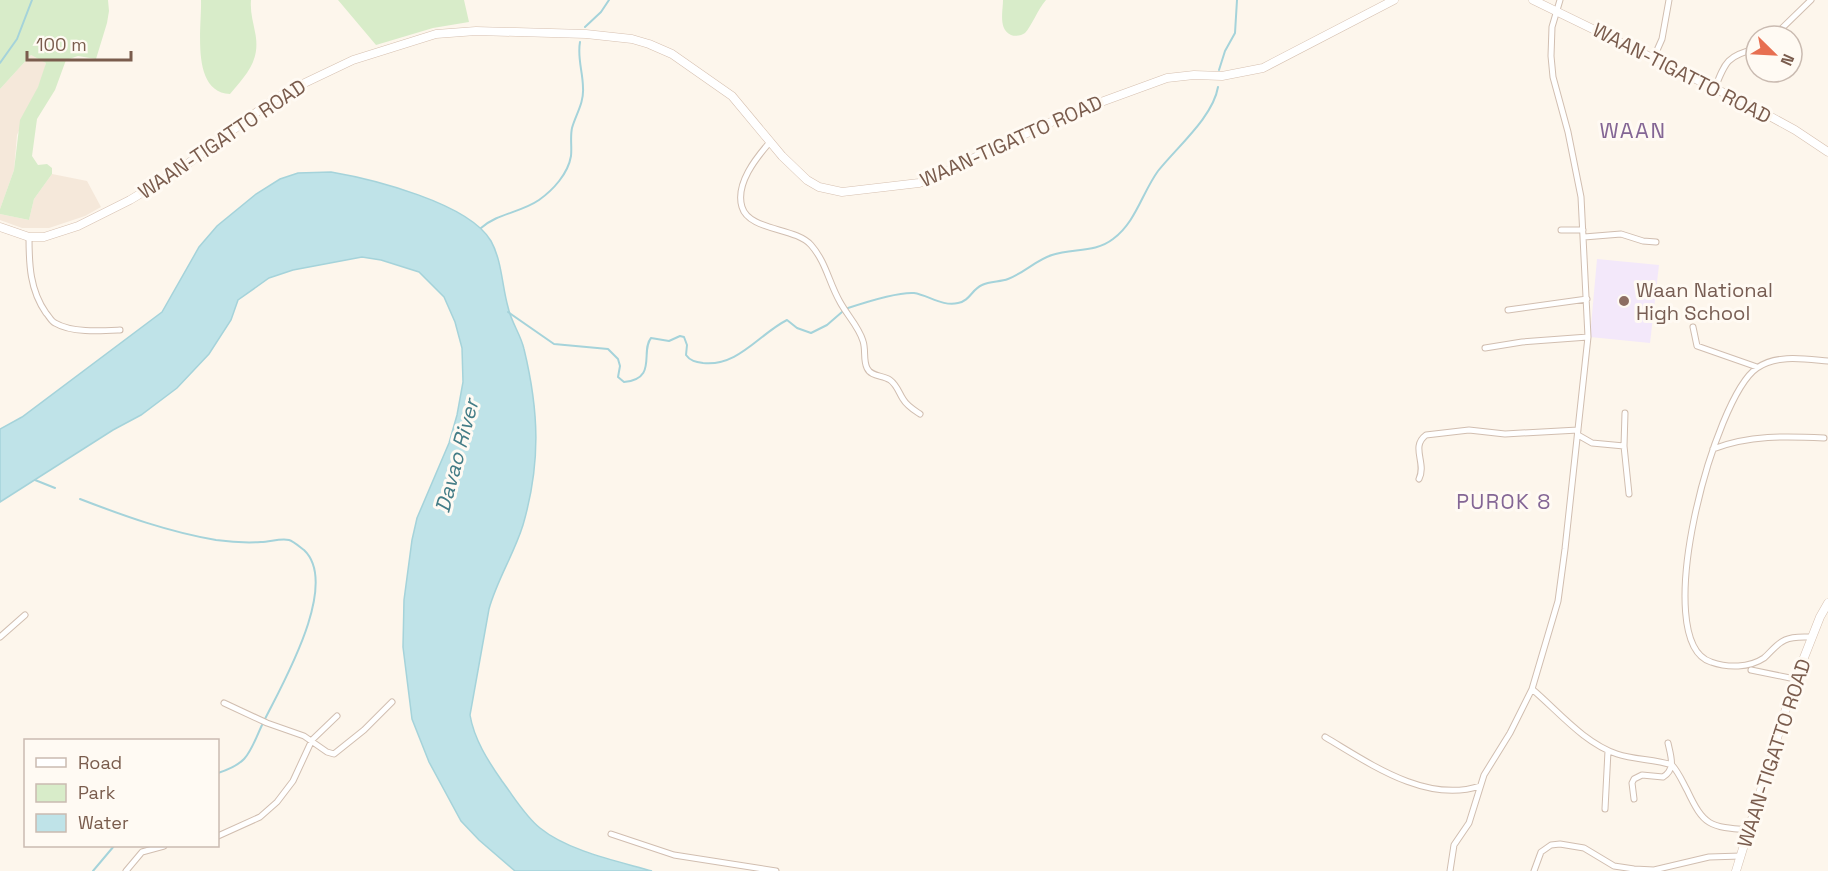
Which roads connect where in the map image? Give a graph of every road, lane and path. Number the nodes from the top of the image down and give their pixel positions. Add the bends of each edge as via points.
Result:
1 (1394, 0) edge
2 (1533, 0) edge
3 (1560, 0) edge
4 (1669, 0) edge
5 (1811, 0) edge
6 (1557, 11) junction
7 (1786, 24) edge
8 (1744, 52) edge
9 (1654, 57) junction
10 (1714, 88) junction
11 (770, 142) junction
12 (1828, 152) edge
13 (0, 227) edge
14 (1561, 230) dead end
15 (1584, 233) junction
16 (28, 237) junction
17 (1656, 242) dead end
18 (1587, 299) junction
19 (1508, 310) dead end
20 (1693, 327) dead end
21 (120, 330) dead end
22 (1588, 337) junction
23 (1485, 348) dead end
24 (1828, 361) edge
25 (1757, 367) junction
26 (1625, 413) dead end
27 (920, 414) dead end
28 (1578, 433) junction
29 (1824, 438) dead end
30 (1624, 446) junction
31 (1713, 449) junction
32 (1419, 479) dead end
33 (1629, 494) dead end
34 (1828, 603) edge
35 (25, 615) dead end
36 (0, 637) edge
37 (1811, 637) junction
38 (1751, 670) dead end
39 (1795, 680) junction
40 (1532, 689) junction
41 (392, 702) dead end
42 (224, 703) dead end
43 (338, 716) dead end
44 (1325, 737) dead end
45 (312, 740) junction
46 (1668, 743) dead end
47 (1608, 751) junction
48 (1672, 765) junction
49 (1480, 786) junction
50 (1634, 799) dead end
51 (1605, 808) dead end
52 (1749, 830) junction
53 (611, 834) dead end
54 (219, 836) edge
55 (160, 847) edge
56 (1741, 856) junction
57 (126, 871) edge
58 (776, 871) edge
59 (1450, 871) edge
60 (1534, 871) edge
61 (1736, 871) edge

1 - 11 street, WAAN-TIGATTO ROAD via 1263,68 1222,76 1167,78 1142,86 1071,113 919,183 831,190 807,180
2 - 6 street, WAAN-TIGATTO ROAD
3 - 6 street
4 - 9 street via 1662,39
5 - 7 street
6 - 9 street, WAAN-TIGATTO ROAD
6 - 15 street via 1551,41 1553,77 1575,164
8 - 10 street via 1731,58
9 - 10 street, WAAN-TIGATTO ROAD
10 - 12 street, WAAN-TIGATTO ROAD via 1795,130
11 - 16 street, WAAN-TIGATTO ROAD via 732,96 672,54 649,44 586,34 436,34 353,60 292,89 178,171 130,200 62,233
11 - 27 street via 749,170 740,197 742,209 758,223 797,235 813,247 860,332 867,368 894,383 907,405
13 - 16 street, WAAN-TIGATTO ROAD
14 - 15 street
15 - 17 street via 1621,234
15 - 18 street
16 - 21 street via 33,287 51,320 66,327
18 - 19 street
18 - 22 street
20 - 25 street via 1698,346
22 - 23 street
22 - 28 street
24 - 25 street via 1783,359
25 - 31 street via 1743,383
26 - 30 street
28 - 30 street via 1592,443
28 - 32 street via 1505,434 1469,430 1426,435 1418,448 1422,470
28 - 40 street via 1558,601
29 - 31 street via 1758,437
30 - 33 street
31 - 37 street via 1685,567 1687,622 1695,649 1710,662 1733,666 1751,664 1793,637
34 - 37 street, WAAN-TIGATTO ROAD
35 - 36 street
37 - 39 street, WAAN-TIGATTO ROAD
38 - 39 street
39 - 52 street, WAAN-TIGATTO ROAD
40 - 47 street
40 - 49 street
41 - 45 street via 334,754
42 - 45 street
43 - 45 street
44 - 49 street via 1388,772 1425,786
45 - 54 street via 292,782 277,802 260,817
46 - 48 street
47 - 48 street
47 - 51 street
48 - 50 street via 1663,777 1642,775 1634,779
48 - 52 street via 1705,821 1724,828
49 - 59 street via 1469,823 1455,845
52 - 56 street, WAAN-TIGATTO ROAD
53 - 58 street via 674,855
55 - 57 street via 142,852
56 - 60 street via 1709,857 1654,870 1634,869 1614,866 1584,848 1560,844 1541,852
56 - 61 street, WAAN-TIGATTO ROAD

